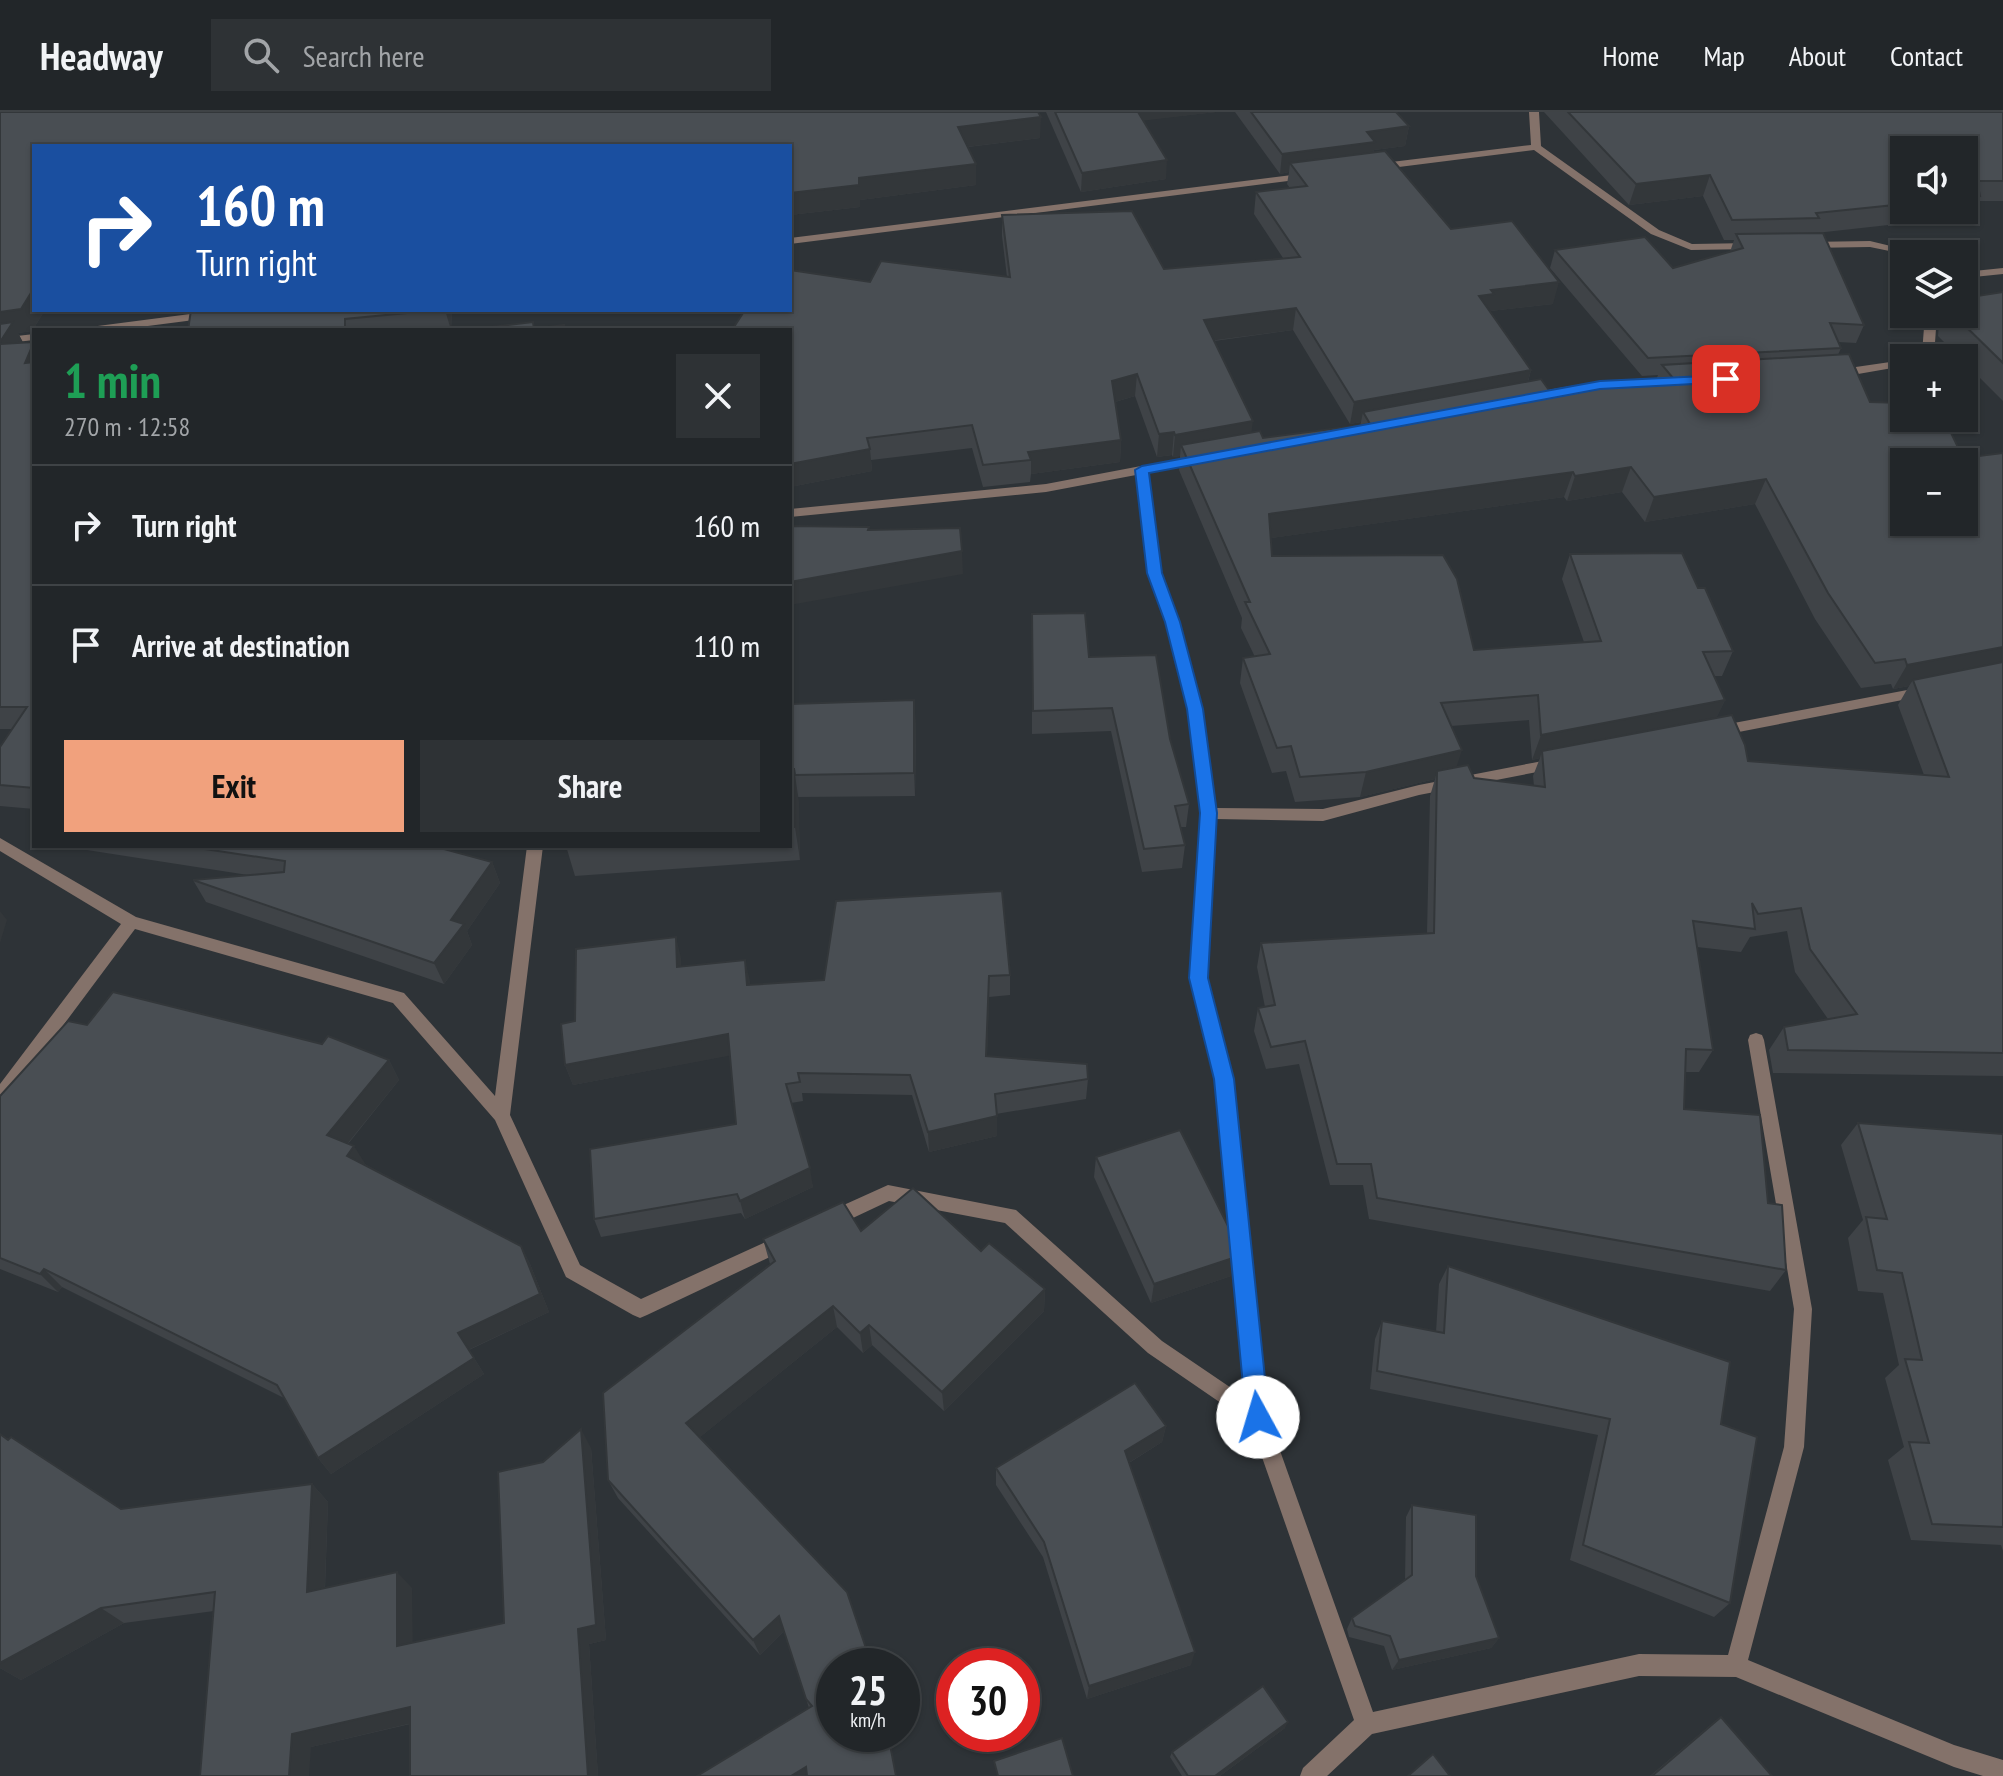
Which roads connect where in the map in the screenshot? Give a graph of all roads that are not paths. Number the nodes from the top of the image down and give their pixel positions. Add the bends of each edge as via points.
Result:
1 (1534, 112) edge
2 (1536, 147) junction
3 (1365, 168) edge
4 (1319, 174) edge
5 (792, 241) edge
6 (1795, 245) edge
7 (1766, 246) edge
8 (1890, 248) edge
9 (2003, 271) edge
10 (1978, 274) edge
11 (232, 312) edge
12 (106, 328) edge
13 (32, 337) edge
14 (0, 341) edge
15 (1890, 365) edge
16 (1821, 375) edge
17 (1663, 382) edge
18 (1523, 399) edge
19 (1218, 456) edge
20 (1142, 470) junction
21 (792, 513) edge
22 (1942, 688) edge
23 (1696, 736) edge
24 (1573, 760) edge
25 (1208, 813) junction
26 (0, 844) edge
27 (535, 848) edge
28 (131, 922) junction
29 (1756, 1040) dead end
30 (0, 1097) edge
31 (501, 1115) junction
32 (1258, 1417) junction
33 (1736, 1666) junction
34 (1366, 1724) junction
35 (2003, 1771) edge
36 (1311, 1776) edge

1 - 2 street
2 - 3 street
2 - 7 street via 1655,232 1691,247
4 - 5 street
6 - 8 street
9 - 10 street
11 - 12 street
13 - 14 street
15 - 16 street
17 - 18 street via 1600,385
19 - 20 street
20 - 21 street via 1046,488
20 - 25 street via 1155,573 1195,709
22 - 23 street
24 - 25 street via 1323,815
25 - 32 street via 1198,978 1224,1079
26 - 28 street
27 - 31 street
28 - 30 street
28 - 31 street via 398,998
29 - 33 street via 1803,1309 1794,1447
31 - 32 street via 573,1271 640,1309 888,1193 1010,1216 1155,1347
32 - 34 street
33 - 34 street via 1639,1665
33 - 35 street
34 - 36 street

